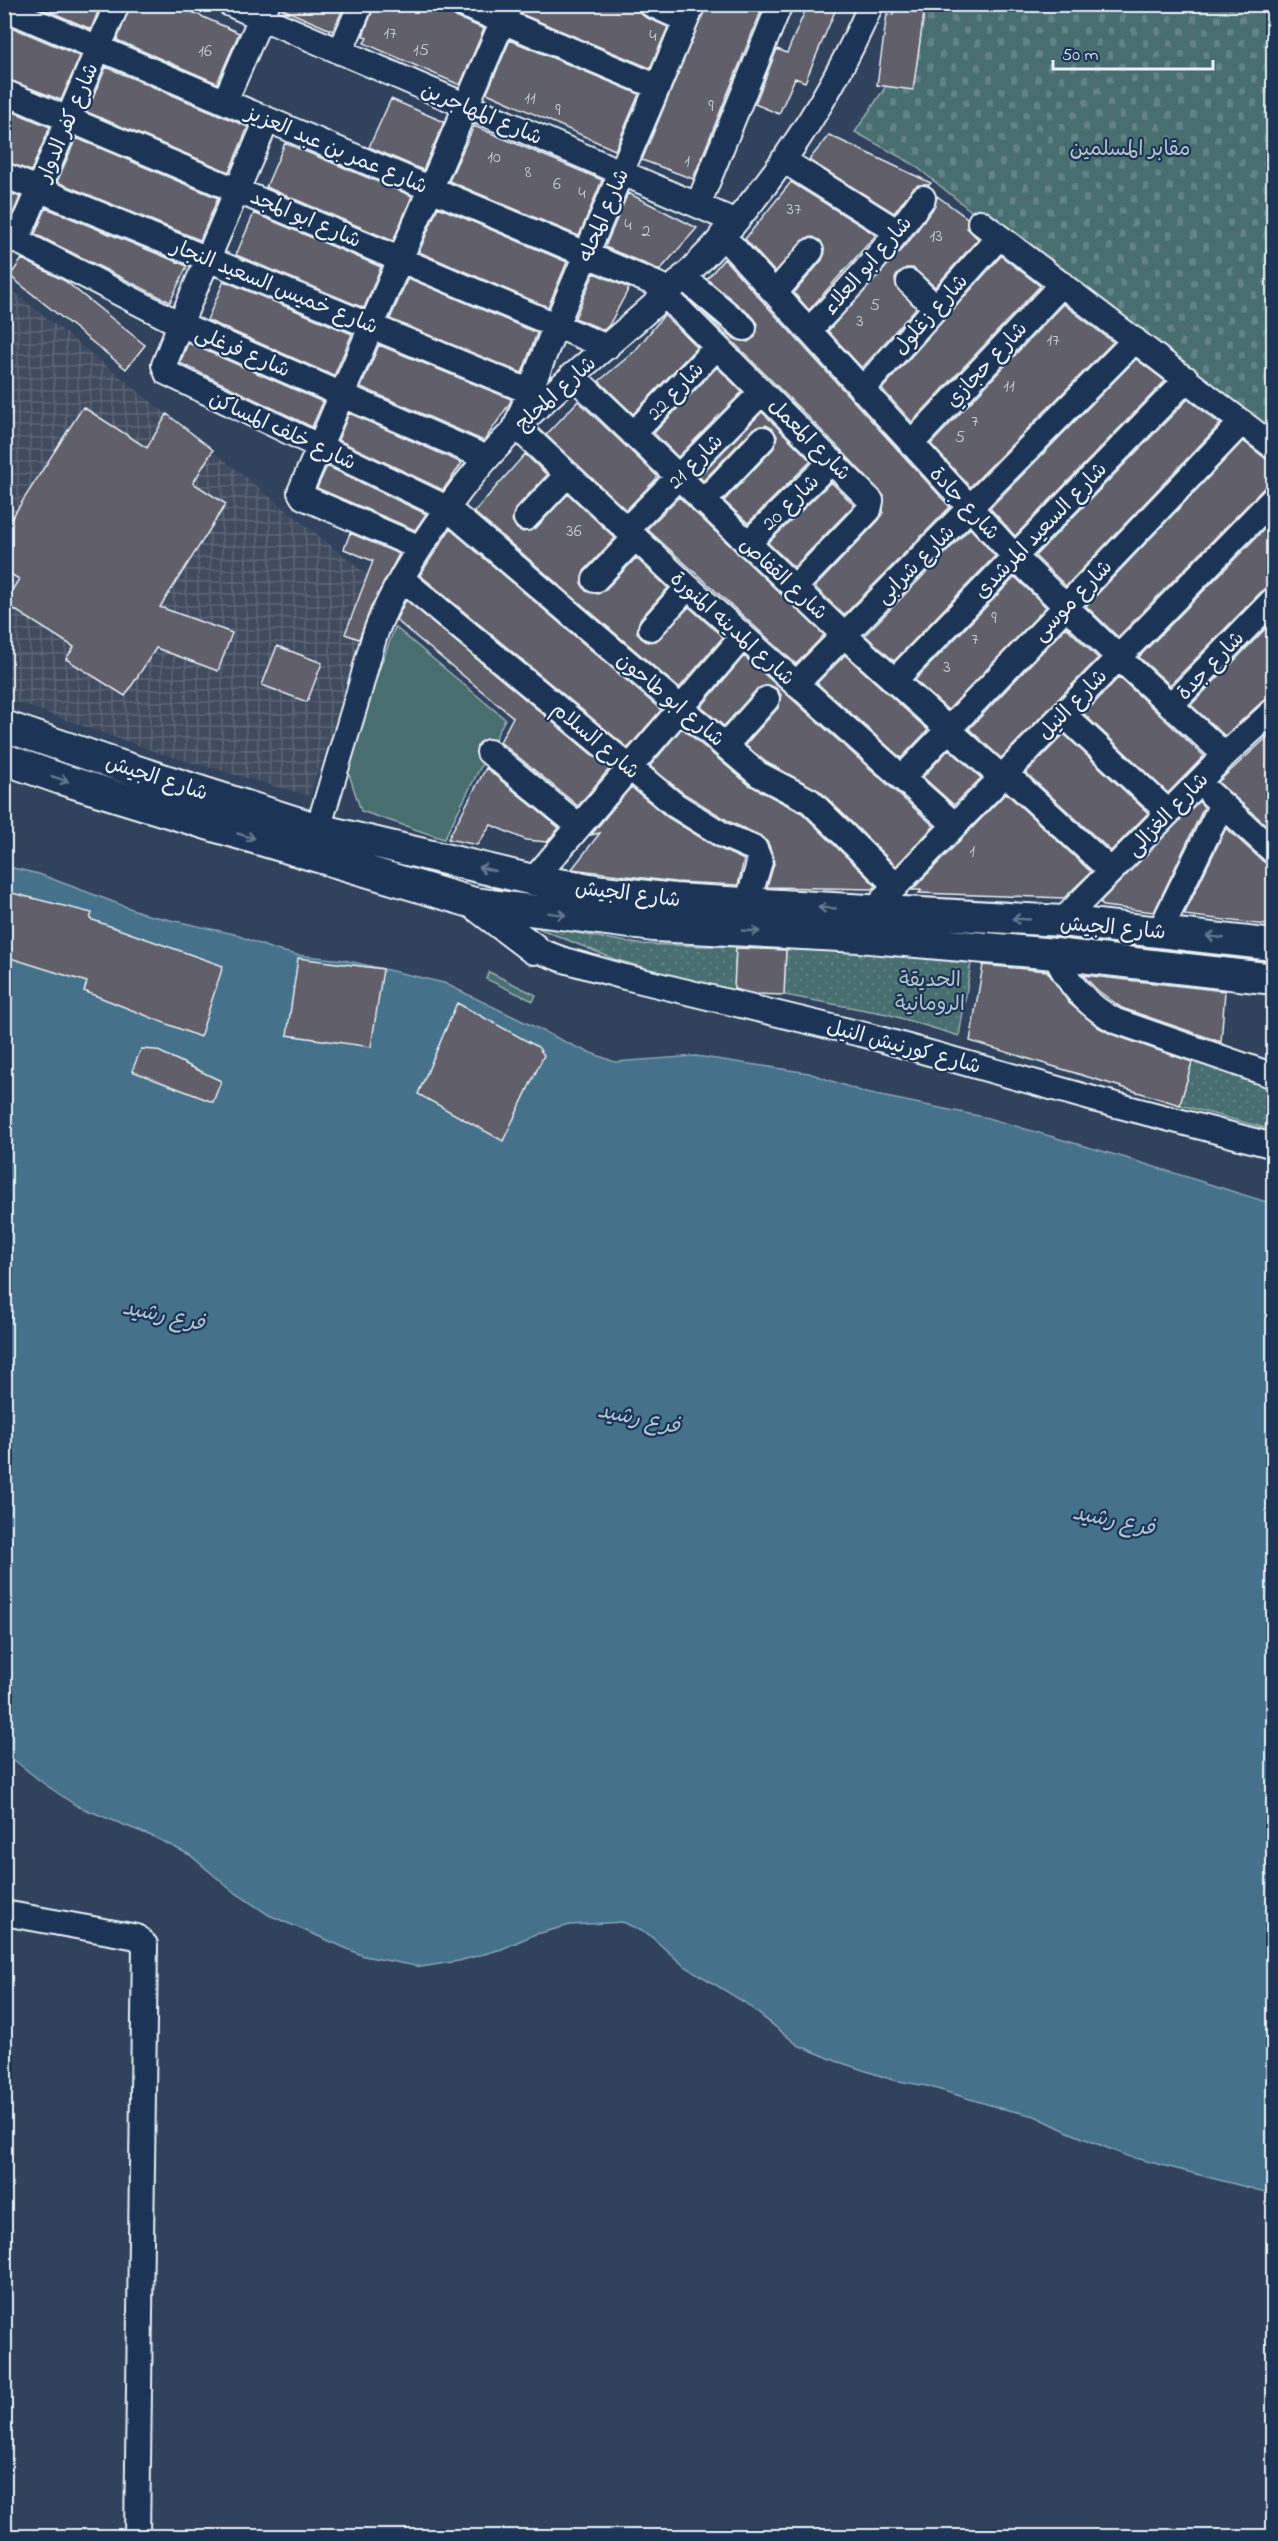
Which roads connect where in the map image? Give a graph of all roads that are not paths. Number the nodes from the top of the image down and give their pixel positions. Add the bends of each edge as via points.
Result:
1 (117, 4) edge
2 (230, 4) edge
3 (361, 4) edge
4 (462, 4) edge
5 (651, 4) edge
6 (780, 4) edge
7 (871, 4) edge
8 (4, 8) edge
9 (264, 11) edge
10 (690, 12) edge
11 (506, 13) edge
12 (98, 48) junction
13 (340, 52) junction
14 (658, 87) junction
15 (4, 92) edge
16 (225, 101) junction
17 (466, 106) junction
18 (68, 119) junction
19 (267, 120) junction
20 (783, 160) junction
21 (621, 172) junction
22 (4, 175) edge
23 (238, 189) junction
24 (430, 189) junction
25 (38, 190) junction
26 (923, 198) dead end
27 (698, 205) junction
28 (980, 222) dead end
29 (728, 228) junction
30 (898, 232) junction
31 (11, 237) edge
32 (998, 238) junction
33 (811, 251) dead end
34 (586, 255) junction
35 (400, 258) junction
36 (207, 259) junction
37 (909, 282) dead end
38 (1062, 284) junction
39 (673, 288) junction
40 (775, 294) junction
41 (936, 308) junction
42 (180, 324) junction
43 (371, 325) junction
44 (556, 325) junction
45 (744, 328) dead end
46 (809, 330) junction
47 (1136, 340) junction
48 (608, 346) junction
49 (717, 347) junction
50 (572, 375) junction
51 (1187, 379) junction
52 (862, 390) junction
53 (762, 392) junction
54 (342, 393) junction
55 (537, 395) junction
56 (1242, 422) junction
57 (516, 426) junction
58 (633, 434) junction
59 (763, 440) dead end
60 (911, 444) junction
61 (319, 447) junction
62 (1274, 447) edge
63 (487, 458) junction
64 (832, 461) junction
65 (568, 474) junction
66 (678, 477) junction
67 (1274, 498) edge
68 (703, 502) junction
69 (447, 508) junction
70 (970, 508) junction
71 (526, 518) dead end
72 (631, 534) junction
73 (747, 544) junction
74 (420, 548) junction
75 (1015, 556) junction
76 (402, 579) junction
77 (595, 580) dead end
78 (688, 586) junction
79 (794, 588) junction
80 (1274, 599) edge
81 (1065, 607) junction
82 (651, 628) dead end
83 (844, 635) junction
84 (743, 636) junction
85 (1118, 657) junction
86 (894, 681) junction
87 (796, 684) junction
88 (767, 699) dead end
89 (1171, 705) junction
90 (681, 708) junction
91 (1063, 714) junction
92 (1270, 720) edge
93 (4, 726) edge
94 (948, 730) junction
95 (725, 746) junction
96 (489, 752) dead end
97 (1225, 755) junction
98 (4, 759) edge
99 (630, 768) junction
100 (1003, 775) junction
101 (902, 778) junction
102 (1198, 783) junction
103 (1222, 804) junction
104 (1168, 812) junction
105 (954, 825) junction
106 (579, 826) junction
107 (318, 829) junction
108 (1274, 852) edge
109 (1111, 871) junction
110 (533, 880) junction
111 (896, 886) junction
112 (474, 903) junction
113 (747, 904) junction
114 (872, 910) junction
115 (1062, 921) junction
116 (1160, 931) junction
117 (1274, 945) edge
118 (534, 949) joint
119 (1055, 954) junction
120 (1274, 979) edge
121 (1274, 1076) edge
122 (1274, 1146) edge
123 (4, 1913) edge
124 (136, 2536) edge

1 - 12 street, شارع كفر الدوار
2 - 9 street, شارع المهاجرين
3 - 13 street
4 - 11 street
5 - 10 street
6 - 27 street
7 - 20 street, شارع المحلج via 821,106
8 - 12 street, شارع عمر بن عبد العزيز
9 - 13 street, شارع المهاجرين
9 - 16 street
10 - 14 street, شارع المحله
11 - 14 street
11 - 17 street
12 - 16 street, شارع عمر بن عبد العزيز
12 - 18 street, شارع كفر الدوار
13 - 17 street, شارع المهاجرين
14 - 21 street, شارع المحله
15 - 18 street, شارع ابو المجد
16 - 19 street, شارع عمر بن عبد العزيز
17 - 21 street, شارع المهاجرين
17 - 24 street
18 - 23 street, شارع ابو المجد
18 - 25 street, شارع كفر الدوار
19 - 23 street, شارع خلف المساكن
19 - 24 street, شارع عمر بن عبد العزيز
20 - 29 street, شارع المحلج
20 - 30 street
21 - 27 street, شارع المهاجرين
21 - 34 street, شارع المحله
22 - 25 street, شارع خميس السعيد النجار
23 - 35 street, شارع ابو المجد
23 - 36 street, شارع خلف المساكن
24 - 34 street, شارع عمر بن عبد العزيز
24 - 35 street
25 - 31 street, شارع كفر الدوار
25 - 36 street, شارع خميس السعيد النجار
26 - 30 street, شارع ابو العلاء
27 - 29 street, شارع المهاجرين
28 - 32 street
29 - 39 street, شارع المحلج
29 - 40 street, شارع جادة
30 - 46 street, شارع ابو العلاء via 856,283
31 - 42 street, شارع فرغلى
32 - 38 street
32 - 41 street, شارع زغلول
33 - 40 street
34 - 39 street, شارع عمر بن عبد العزيز
34 - 44 street, شارع المحله
35 - 43 street
35 - 44 street, شارع ابو المجد
36 - 42 street, شارع خلف المساكن
36 - 43 street, شارع خميس السعيد النجار
37 - 41 street
38 - 47 street
38 - 60 street, شارع حجازي
39 - 45 street
39 - 48 street, شارع المحلج
39 - 49 street, شارع المعمل
40 - 46 street, شارع جادة
41 - 52 street, شارع زغلول
42 - 54 street, شارع فرغلى
42 - 61 street, شارع خلف المساكن via 164,364 170,376
43 - 54 street
43 - 55 street, شارع خميس السعيد النجار
44 - 48 street, شارع ابو المجد
44 - 55 street, شارع المحله
46 - 52 street, شارع جادة
47 - 51 street
47 - 70 street, شارع شرابى
48 - 50 street, شارع المحلج
49 - 53 street, شارع المعمل
49 - 58 street, شارع 22
50 - 55 street, شارع المحلج
50 - 58 street, شارع القفاص
51 - 56 street
51 - 75 street, شارع السعيد المرشدى
52 - 60 street, شارع جادة
53 - 64 street, شارع المعمل
53 - 66 street, شارع 21
54 - 61 street
54 - 63 street, شارع فرغلى
55 - 57 street, شارع المحلج
56 - 62 street
56 - 81 street, شارع موسى
57 - 63 street, شارع المحلج
57 - 65 street, شارع المدينه المنورة
58 - 66 street, شارع القفاص
59 - 68 street
60 - 70 street, شارع جادة
61 - 69 street, شارع خلف المساكن
61 - 74 street via 301,489 302,496
63 - 69 street, شارع المحلج
64 - 73 street, شارع 20
64 - 79 street, شارع المعمل via 869,498 872,506
65 - 71 street
65 - 72 street, شارع المدينه المنورة
66 - 68 street, شارع القفاص
66 - 72 street, شارع 21
67 - 85 street, شارع النيل
68 - 73 street, شارع القفاص
69 - 74 street, شارع المحلج
69 - 90 street, شارع ابو طاحون
70 - 75 street, شارع جادة
70 - 83 street, شارع شرابى
72 - 77 street, شارع 21
72 - 78 street, شارع المدينه المنورة
73 - 79 street, شارع القفاص
74 - 76 street, شارع المحلج
75 - 81 street, شارع جادة
75 - 86 street, شارع السعيد المرشدى
76 - 99 street, شارع السلام
76 - 107 street, شارع المحلج via 378,627
78 - 82 street
78 - 84 street, شارع المدينه المنورة
79 - 83 street, شارع القفاص
80 - 89 street, شارع جدة
81 - 85 street, شارع جادة
81 - 94 street, شارع موسى
83 - 86 street, شارع القفاص
83 - 87 street, شارع شرابى
84 - 87 street, شارع المدينه المنورة
84 - 90 street
85 - 89 street, شارع جادة
85 - 91 street, شارع النيل
86 - 94 street, شارع القفاص
87 - 101 street, شارع المدينه المنورة
88 - 95 street
89 - 97 street, شارع جادة
90 - 95 street, شارع ابو طاحون
90 - 99 street
91 - 100 street, شارع النيل
91 - 104 street
92 - 97 street, شارع الغزالى
93 - 107 main road, شارع الجيش
94 - 100 street, شارع القفاص
94 - 101 street, شارع موسى
95 - 111 street, شارع ابو طاحون via 768,781 810,801
96 - 106 street
97 - 102 street, شارع الغزالى
98 -> 112 main road, شارع الجيش
99 - 106 street
99 - 113 street, شارع السلام via 698,821 758,852 760,861
100 - 105 street, شارع النيل
100 - 109 street, شارع القفاص
101 - 105 street, شارع المدينه المنورة
102 - 103 street
102 - 104 street, شارع الغزالى
103 - 108 street
103 - 116 street
104 - 109 street, شارع الغزالى
105 - 111 street, شارع النيل
106 - 110 street
110 -> 107 main road, شارع الجيش
109 - 115 street, شارع الغزالى
110 - 113 main road, شارع الجيش via 674,899
111 - 114 street, شارع النيل
112 - 118 main road
112 -> 119 main road, شارع الجيش via 654,926 859,937
114 -> 113 main road, شارع الجيش
115 -> 114 main road, شارع الجيش
115 - 116 main road, شارع الجيش
117 -> 116 main road, شارع الجيش
118 - 122 street, شارع كورنيش النيل via 625,977 869,1035
119 - 120 main road, شارع الجيش
119 - 121 street via 1072,987 1116,1021
123 - 124 street via 137,1937 145,1945

